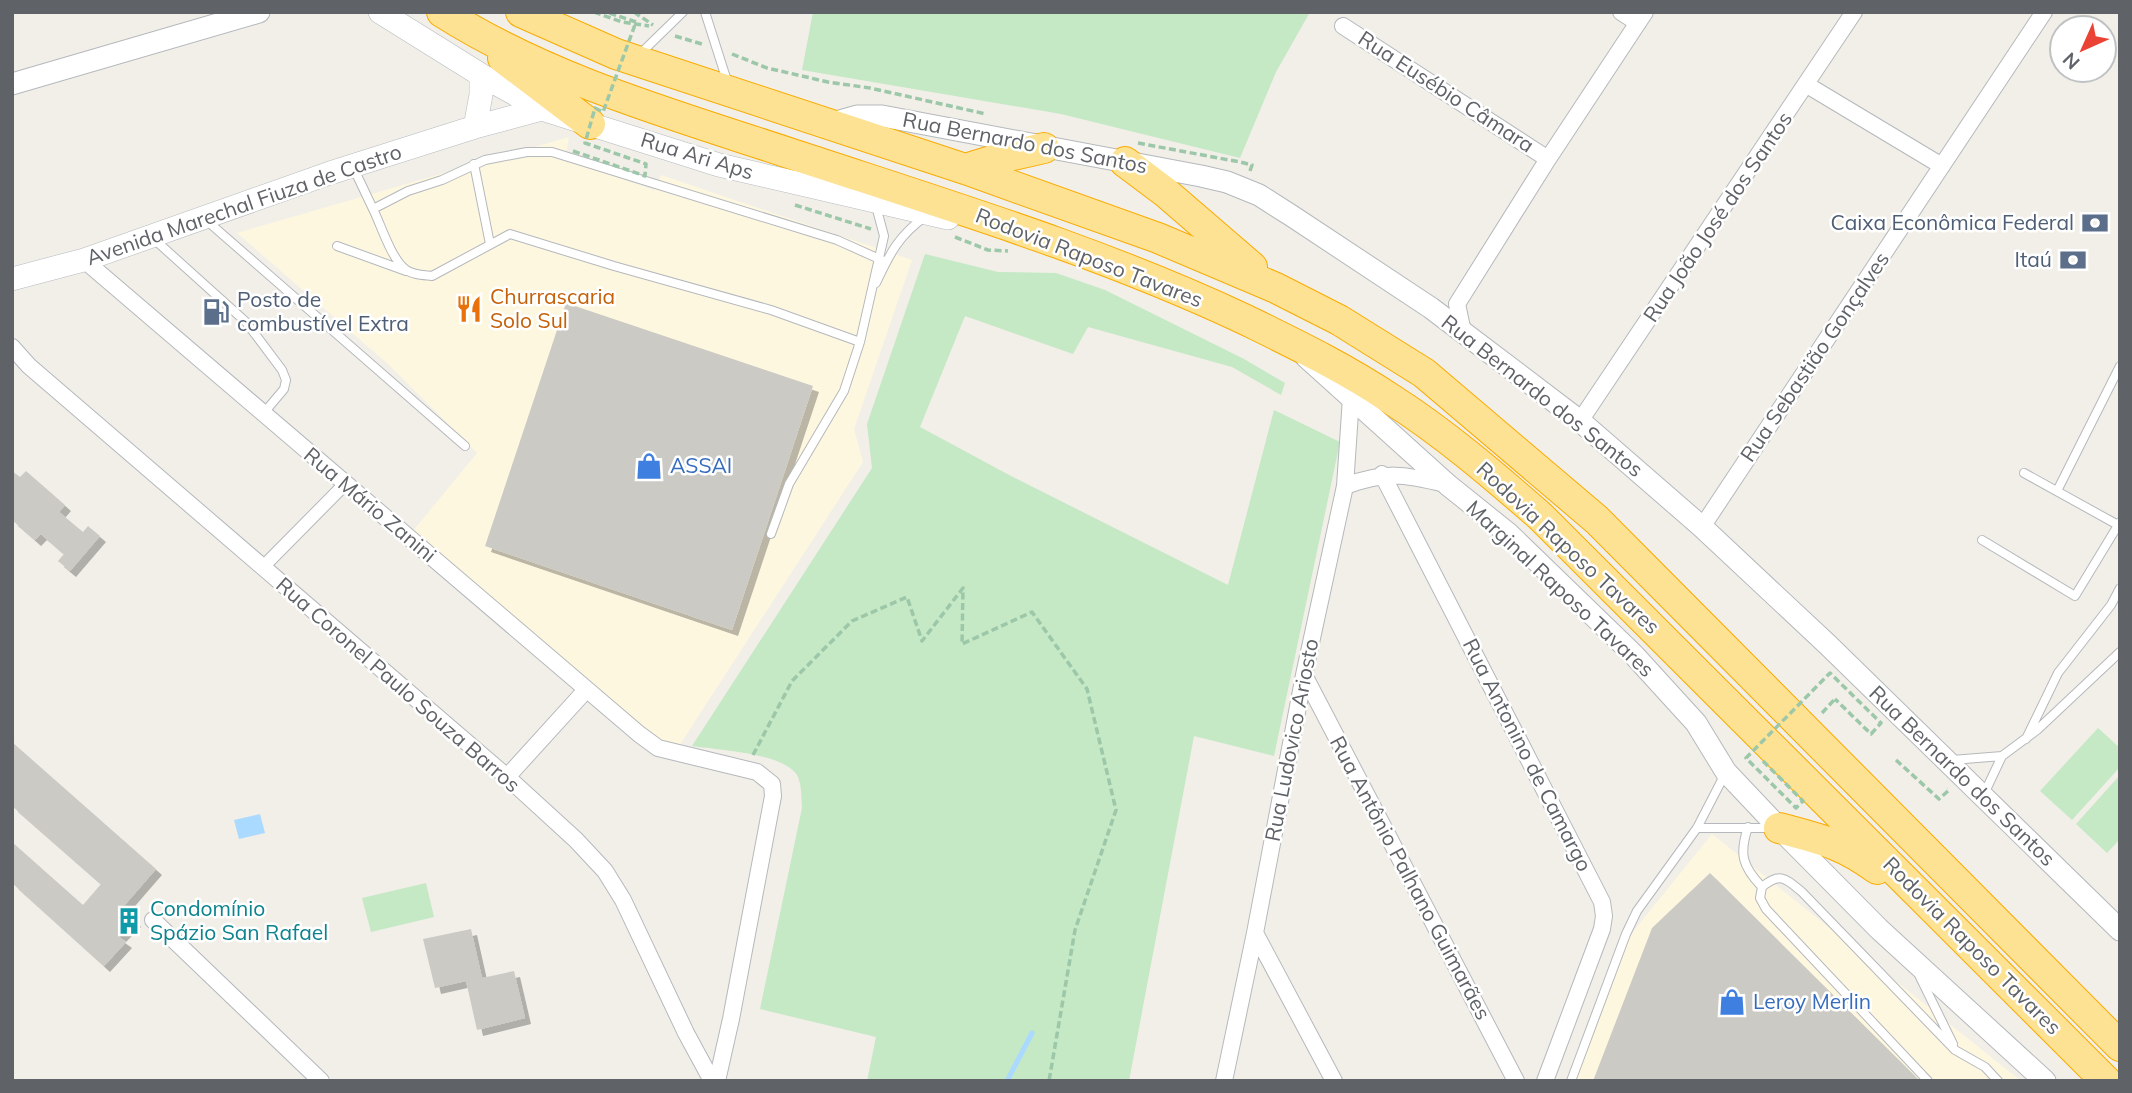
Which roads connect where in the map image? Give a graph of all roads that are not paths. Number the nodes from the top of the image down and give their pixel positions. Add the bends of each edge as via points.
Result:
1 (259, 12) edge
2 (380, 12) edge
3 (442, 12) edge
4 (521, 12) edge
5 (683, 12) edge
6 (705, 12) edge
7 (1621, 12) edge
8 (1854, 12) edge
9 (2044, 12) edge
10 (1642, 18) edge
11 (1343, 26) dead end
12 (468, 29) junction
13 (634, 59) junction
14 (481, 75) junction
15 (12, 83) edge
16 (1807, 85) junction
17 (729, 90) junction
18 (542, 109) junction
19 (590, 124) junction
20 (828, 124) junction
21 (475, 127) junction
22 (1044, 148) junction
23 (1129, 152) junction
24 (1548, 159) junction
25 (474, 164) junction
26 (353, 166) junction
27 (1942, 166) junction
28 (965, 169) junction
29 (873, 200) junction
30 (373, 209) junction
31 (930, 214) junction
32 (203, 217) junction
33 (151, 236) junction
34 (490, 244) junction
35 (1026, 244) junction
36 (337, 246) dead end
37 (84, 260) junction
38 (883, 260) junction
39 (406, 271) junction
40 (12, 279) edge
41 (1276, 288) junction
42 (1457, 304) junction
43 (1431, 308) junction
44 (1463, 332) junction
45 (1289, 341) junction
46 (860, 342) junction
47 (12, 347) edge
48 (2120, 366) edge
49 (1351, 398) junction
50 (263, 414) junction
51 (1580, 421) junction
52 (465, 446) dead end
53 (2024, 473) dead end
54 (1382, 474) junction
55 (345, 484) junction
56 (1448, 485) junction
57 (1345, 486) junction
58 (2057, 491) junction
59 (2119, 523) edge
60 (1702, 527) junction
61 (771, 534) dead end
62 (1982, 540) dead end
63 (262, 568) junction
64 (2120, 588) edge
65 (2120, 652) edge
66 (1304, 675) junction
67 (586, 690) junction
68 (2025, 739) junction
69 (2002, 756) junction
70 (1947, 760) junction
71 (1726, 772) junction
72 (507, 777) junction
73 (1982, 796) junction
74 (1748, 827) junction
75 (1697, 828) junction
76 (1779, 828) junction
77 (1762, 887) junction
78 (153, 919) dead end
79 (1945, 919) junction
80 (2120, 930) edge
81 (1255, 933) junction
82 (1910, 956) junction
83 (2120, 1046) edge
84 (1955, 1050) junction
85 (321, 1081) edge
86 (714, 1081) edge
87 (1224, 1081) edge
88 (1334, 1081) edge
89 (1516, 1081) edge
90 (1545, 1081) edge
91 (1572, 1081) edge
92 (1928, 1081) edge
93 (1998, 1081) edge
94 (2045, 1081) edge
95 (2106, 1081) edge

1 - 15 street
2 - 14 main road, Rua Ari Aps
3 - 12 highway, Rodovia Raposo Tavares
4 - 13 highway, Rodovia Raposo Tavares
5 - 13 lane
6 - 17 lane
7 - 10 street
8 - 16 street, Rua João José dos Santos
9 - 27 street, Rua Sebastião Gonçalves
10 - 24 street
11 - 24 street, Rua Eusébio Câmara
12 - 19 highway
12 - 35 highway, Rodovia Raposo Tavares via 638,103
13 - 17 highway, Rodovia Raposo Tavares
14 - 18 main road, Rua Ari Aps
14 - 21 main road
16 - 27 street
16 - 51 street, Rua João José dos Santos
17 - 20 highway, Rodovia Raposo Tavares
18 - 19 main road, Rua Ari Aps
18 - 21 main road, Avenida Marechal Fiuza de Castro
19 - 29 main road, Rua Ari Aps via 719,165
20 - 22 street, Rua Bernardo dos Santos via 857,116 882,116
20 - 28 highway, Rodovia Raposo Tavares
21 - 26 main road, Avenida Marechal Fiuza de Castro
22 - 23 street, Rua Bernardo dos Santos
22 - 28 highway
23 - 41 highway via 1165,192
23 - 43 street, Rua Bernardo dos Santos via 1259,195
24 - 42 street
25 - 30 lane
25 - 34 lane
25 - 38 lane via 527,152 552,152 823,236
26 - 30 lane
26 - 32 main road, Avenida Marechal Fiuza de Castro
27 - 60 street, Rua Sebastião Gonçalves
28 - 41 highway, Rodovia Raposo Tavares via 1158,238
29 - 31 main road, Rua Ari Aps
29 - 38 lane via 884,232
30 - 39 lane
31 - 35 main road, Rua Ari Aps
31 - 38 lane via 911,227
32 - 33 main road, Avenida Marechal Fiuza de Castro
32 - 52 lane
33 - 37 main road, Avenida Marechal Fiuza de Castro
33 - 50 lane via 246,322 282,370 284,389
34 - 39 lane via 432,276
34 - 46 lane via 510,234 523,237 771,310
35 - 45 highway, Rodovia Raposo Tavares via 1124,266
36 - 39 lane
37 - 40 main road, Avenida Marechal Fiuza de Castro
37 - 50 street, Rua Mário Zanini
38 - 46 lane
41 - 83 highway, Rodovia Raposo Tavares via 1339,320 1424,373 1597,520
42 - 43 street
42 - 44 street
43 - 44 street, Rua Bernardo dos Santos
44 - 51 street, Rua Bernardo dos Santos
45 - 49 street, Marginal Raposo Tavares
45 - 79 highway, Rodovia Raposo Tavares via 1391,398 1478,462 1540,516
46 - 61 lane via 844,391 789,484
47 - 63 street, Rua Coronel Paulo Souza Barros
48 - 58 lane
49 - 56 street, Marginal Raposo Tavares
49 - 57 street, Rua Ludovico Ariosto
50 - 55 street, Rua Mário Zanini
51 - 60 street, Rua Bernardo dos Santos
53 - 58 lane
54 - 56 street
54 - 57 street
54 - 90 street, Rua Antonino de Camargo via 1602,902 1602,929
55 - 63 street
55 - 67 street, Rua Mário Zanini
56 - 71 street, Marginal Raposo Tavares via 1509,534 1634,656 1696,723
57 - 66 street, Rua Ludovico Ariosto
58 - 59 lane
59 - 62 lane via 2075,596
60 - 70 street, Rua Bernardo dos Santos
63 - 72 street, Rua Coronel Paulo Souza Barros
64 - 68 lane via 2058,673
65 - 68 lane
66 - 81 street, Rua Ludovico Ariosto
66 - 89 street, Rua Antônio Palhano Guimarães
67 - 72 street
67 - 86 street, Rua Mário Zanini via 658,748 746,769 772,784 731,1018
68 - 69 lane
69 - 70 lane
69 - 73 lane
70 - 73 street, Rua Bernardo dos Santos
71 - 75 lane
71 - 76 street, Marginal Raposo Tavares
72 - 86 street, Rua Coronel Paulo Souza Barros via 605,871 685,1033
73 - 80 street, Rua Bernardo dos Santos
74 - 75 lane
74 - 76 lane
74 - 77 lane via 1741,847 1750,874
75 - 91 lane via 1637,911
76 - 79 highway via 1851,850
76 - 82 street, Marginal Raposo Tavares
77 - 84 lane via 1772,878 1783,878 1801,891
77 - 92 lane via 1760,898 1766,909
78 - 85 street
79 - 95 highway, Rodovia Raposo Tavares
81 - 87 street, Rua Ludovico Ariosto
81 - 88 street
82 - 84 lane
82 - 94 street, Marginal Raposo Tavares
84 - 93 lane via 1978,1062

